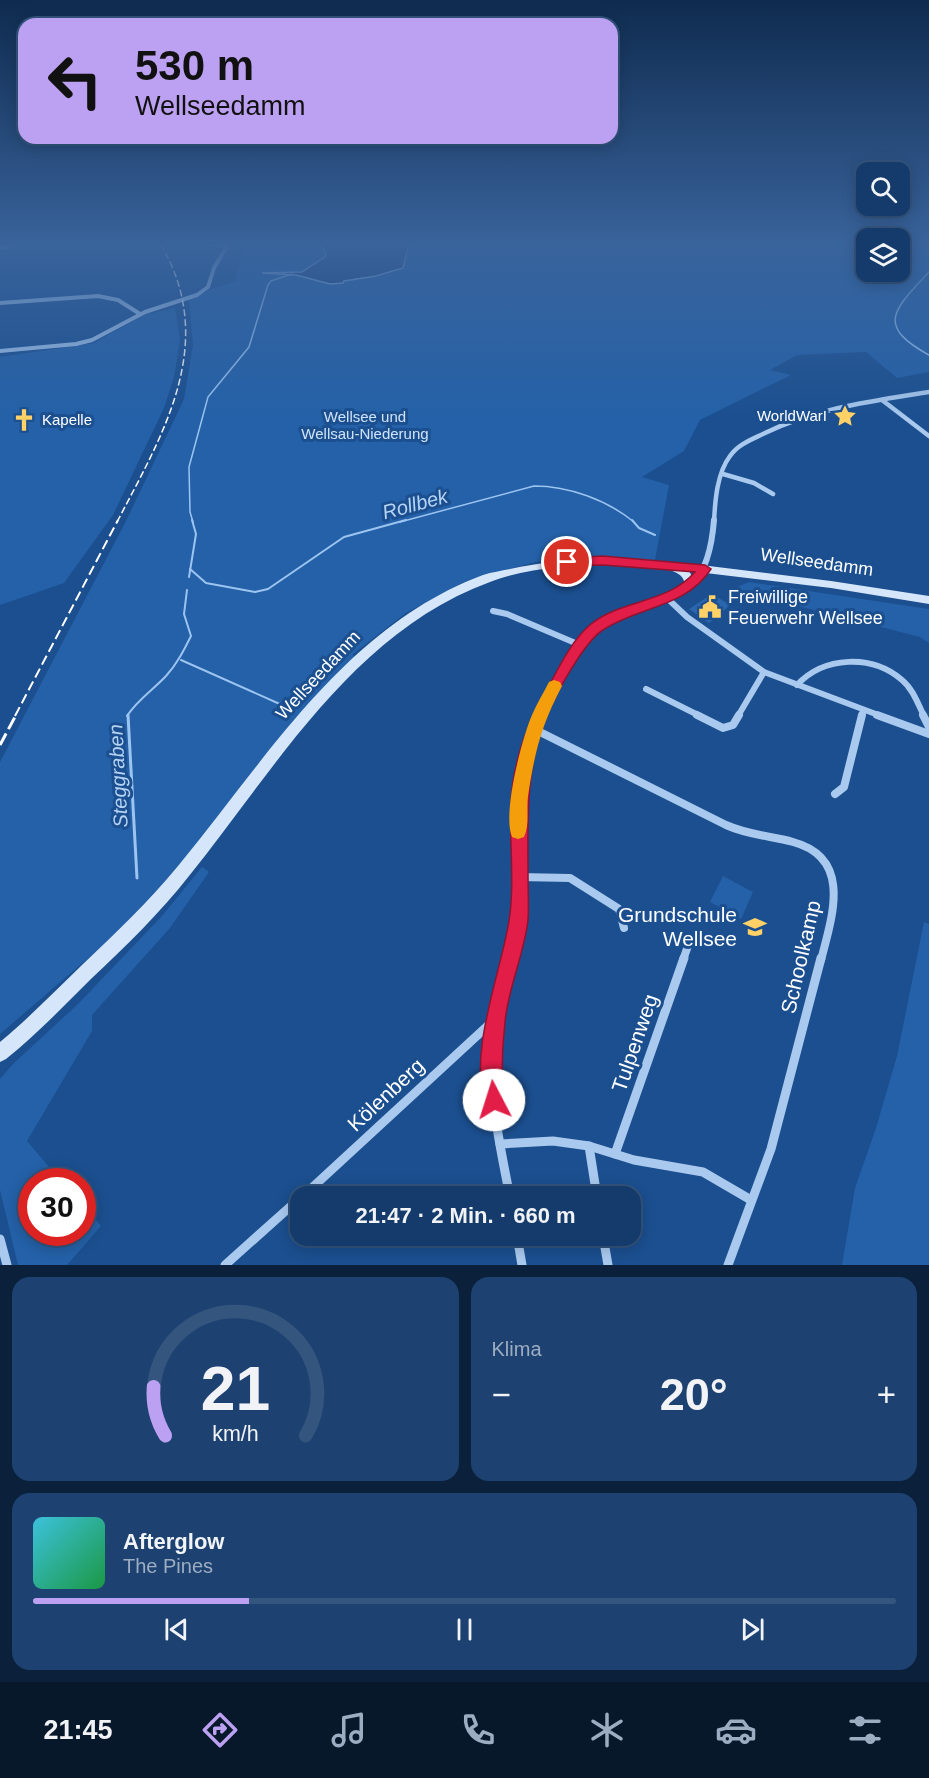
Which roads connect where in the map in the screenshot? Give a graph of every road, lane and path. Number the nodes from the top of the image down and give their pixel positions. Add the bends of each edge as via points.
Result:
1 (121, 302) edge
2 (171, 302) edge
3 (140, 314) junction
4 (0, 351) edge
5 (929, 392) edge
6 (882, 400) junction
7 (929, 436) edge
8 (723, 474) junction
9 (773, 494) dead end
10 (670, 565) junction
11 (705, 569) junction
12 (691, 585) junction
13 (668, 599) junction
14 (929, 600) edge
15 (493, 611) dead end
16 (580, 645) junction
17 (764, 672) junction
18 (797, 685) junction
19 (646, 689) dead end
20 (863, 711) junction
21 (929, 727) edge
22 (534, 729) junction
23 (929, 734) edge
24 (835, 794) dead end
25 (519, 878) junction
26 (624, 928) dead end
27 (689, 944) dead end
28 (495, 1020) junction
29 (0, 1053) edge
30 (500, 1144) junction
31 (589, 1146) junction
32 (615, 1154) junction
33 (314, 1186) edge
34 (508, 1186) edge
35 (595, 1186) edge
36 (752, 1200) junction
37 (290, 1208) edge
38 (0, 1239) edge
39 (519, 1246) edge
40 (605, 1246) edge
41 (7, 1265) edge
42 (225, 1265) edge
43 (522, 1265) edge
44 (608, 1265) edge
45 (728, 1265) edge

1 - 3 street
2 - 3 street
3 - 4 street via 93,340
5 - 6 street
6 - 7 street
6 - 8 street via 791,420 734,451
8 - 9 street via 754,483
8 - 11 street
10 - 11 main road, Wellseedamm
10 - 12 main road via 687,574
10 - 29 main road, Wellseedamm via 592,561 524,568 458,590 404,621 323,696 167,890 69,990
11 - 12 street
11 - 14 main road, Wellseedamm
12 - 13 street
13 - 16 street via 608,620
13 - 17 street
15 - 16 street
16 - 22 street via 559,676
17 - 18 street
17 - 19 street via 733,725 723,728
18 - 20 street
18 - 21 street via 801,678 832,662 855,661 886,671 906,685
20 - 23 street
20 - 24 street via 844,787
22 - 25 street via 519,801
22 - 36 street, Schoolkamp via 742,832 782,839 813,850 830,871 835,901 831,920 771,1149
25 - 26 street via 570,878 619,909
25 - 28 street via 519,918
27 - 32 street, Tulpenweg
28 - 30 street via 491,1078
28 - 33 street, Kölenberg
30 - 31 street via 553,1141
30 - 34 street
31 - 32 street
31 - 35 street
32 - 36 street via 703,1172
36 - 45 street, Schoolkamp
37 - 42 street, Kölenberg
38 - 41 street
39 - 43 street
40 - 44 street

